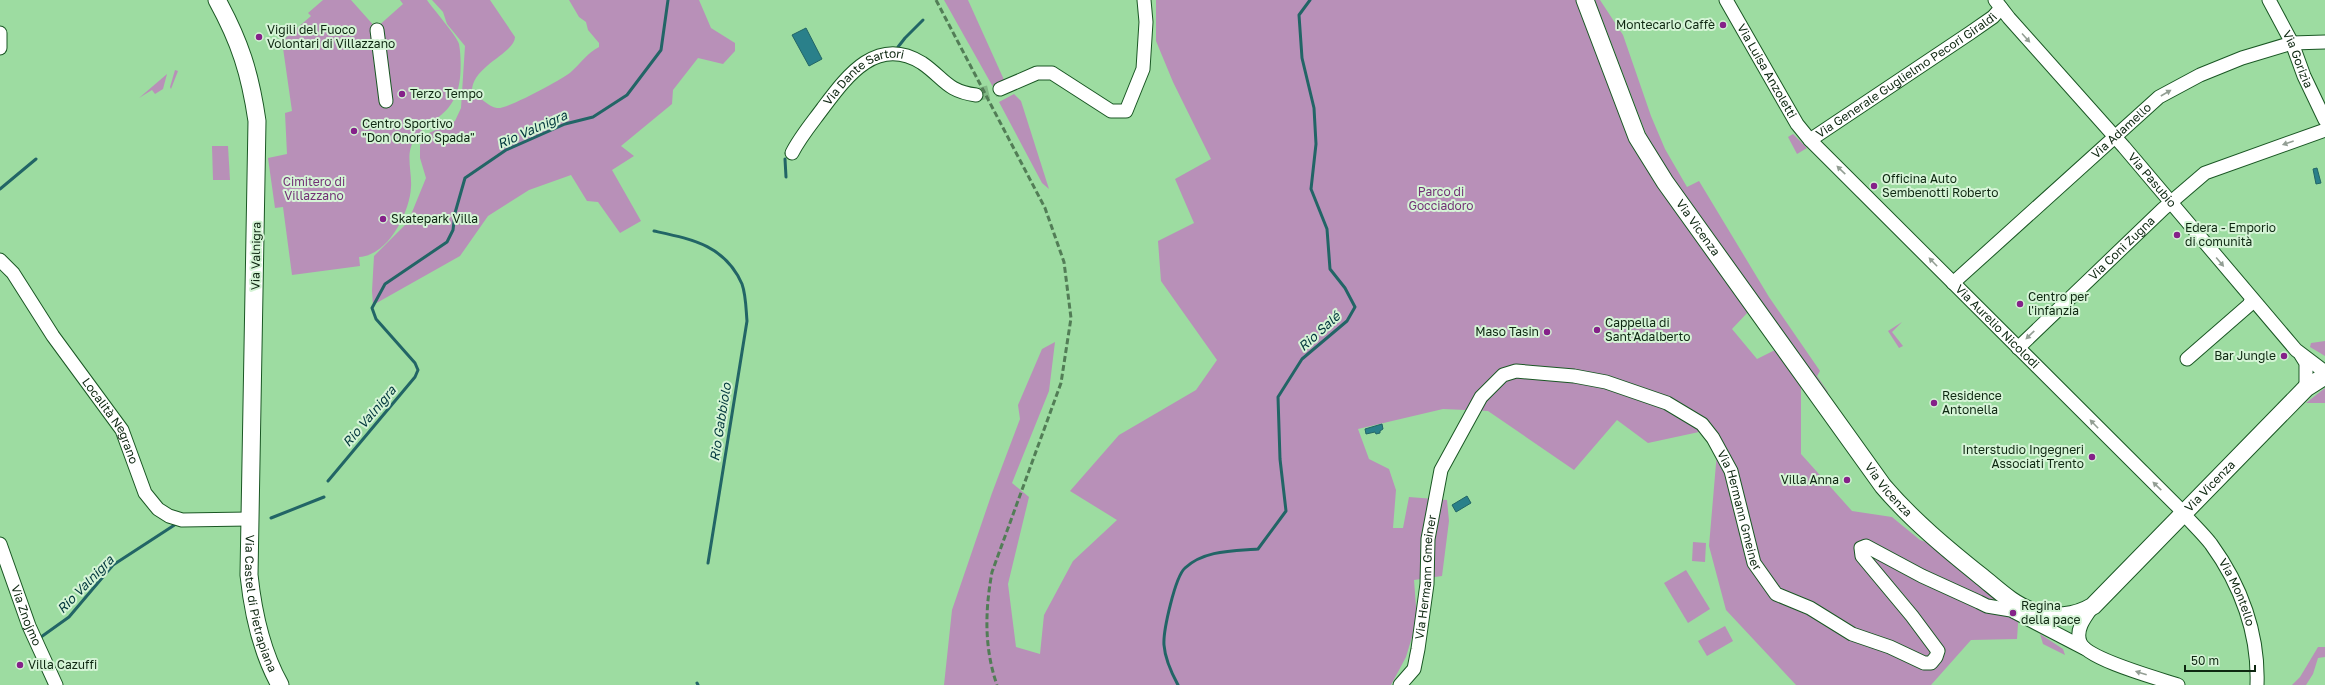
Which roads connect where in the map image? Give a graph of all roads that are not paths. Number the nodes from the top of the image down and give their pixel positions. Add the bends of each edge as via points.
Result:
1 (217, 0) edge
2 (1144, 0) edge
3 (1585, 0) edge
4 (1726, 0) edge
5 (2269, 0) edge
6 (1998, 4) edge
7 (377, 30) dead end
8 (0, 33) edge
9 (2325, 42) edge
10 (2292, 43) junction
11 (0, 48) edge
12 (1000, 89) tunnel mouth
13 (976, 95) tunnel mouth
14 (386, 101) dead end
15 (2325, 120) edge
16 (2325, 130) edge
17 (2114, 136) junction
18 (1810, 140) junction
19 (792, 153) dead end
20 (2170, 202) junction
21 (0, 260) edge
22 (1953, 283) junction
23 (2252, 298) junction
24 (2018, 348) junction
25 (2301, 355) junction
26 (2188, 359) dead end
27 (2325, 372) edge
28 (2325, 376) edge
29 (2306, 388) junction
30 (2183, 514) junction
31 (249, 519) junction
32 (0, 544) edge
33 (2078, 634) junction
34 (56, 685) edge
35 (280, 685) edge
36 (1400, 685) edge
37 (2178, 685) edge
38 (2257, 685) edge

1 - 31 main road, Via Valnigra via 232,26 244,57 253,91 257,121
2 - 12 street via 1146,22 1143,69 1126,111 1111,111 1052,73 1037,73
3 - 33 main road, Via Vicenza via 1637,137 1649,159 1883,486 1915,520 2004,595 2020,606
4 - 18 street, Via Luisa Anzoletti via 1797,124
5 - 10 street, Via Gorizia
6 -> 17 street, Via Pasubio
6 - 18 street, Via Generale Guglielmo Pecori Giraldi via 1987,21
7 - 14 street
8 - 11 street
9 - 10 street, Via Adamello
10 - 15 street, Via Gorizia
17 -> 10 street, Via Adamello via 2154,101 2184,82 2223,65
13 - 19 street, Via Dante Sartori via 960,93 922,63 904,55 888,54 875,57 857,68 841,84 798,141
16 -> 20 street, Via Coni Zugna via 2205,173
17 - 20 street, Via Pasubio
17 - 22 street, Via Adamello
22 -> 18 street, Via Aurelio Nicolodi
20 -> 23 street, Via Pasubio
20 -> 24 street, Via Coni Zugna
21 - 31 street, Località Negrano via 13,273 53,336 122,430 142,487 158,509 182,520
22 - 24 street, Via Aurelio Nicolodi
23 - 25 street, Via Pasubio
23 - 26 street via 2249,305
30 -> 24 street, Via Aurelio Nicolodi
25 - 27 street, Via Pasubio
25 - 29 street, Via Pasubio via 2306,363
28 - 29 main road, Via Vicenza
29 - 30 main road, Via Vicenza
30 - 33 main road, Via Vicenza via 2093,606
30 - 38 street, Via Montello via 2210,543 2238,589 2254,642
31 - 35 main road, Via Castel di Pietrapiana via 249,575 253,610 264,650
32 - 34 street, Via Znojmo via 28,626
33 - 36 street, Via Hermann Gmeiner via 2011,610 1983,604 1922,576 1866,546 1861,548 1862,556 1938,651 1931,663 1924,663 1890,647 1852,634 1810,608 1776,594 1765,581 1754,563 1731,471 1713,438 1702,424 1667,403 1606,382 1574,376 1516,371 1503,375 1481,397 1441,470 1428,539 1427,584 1418,649 1414,669
37 -> 33 street via 2126,668

